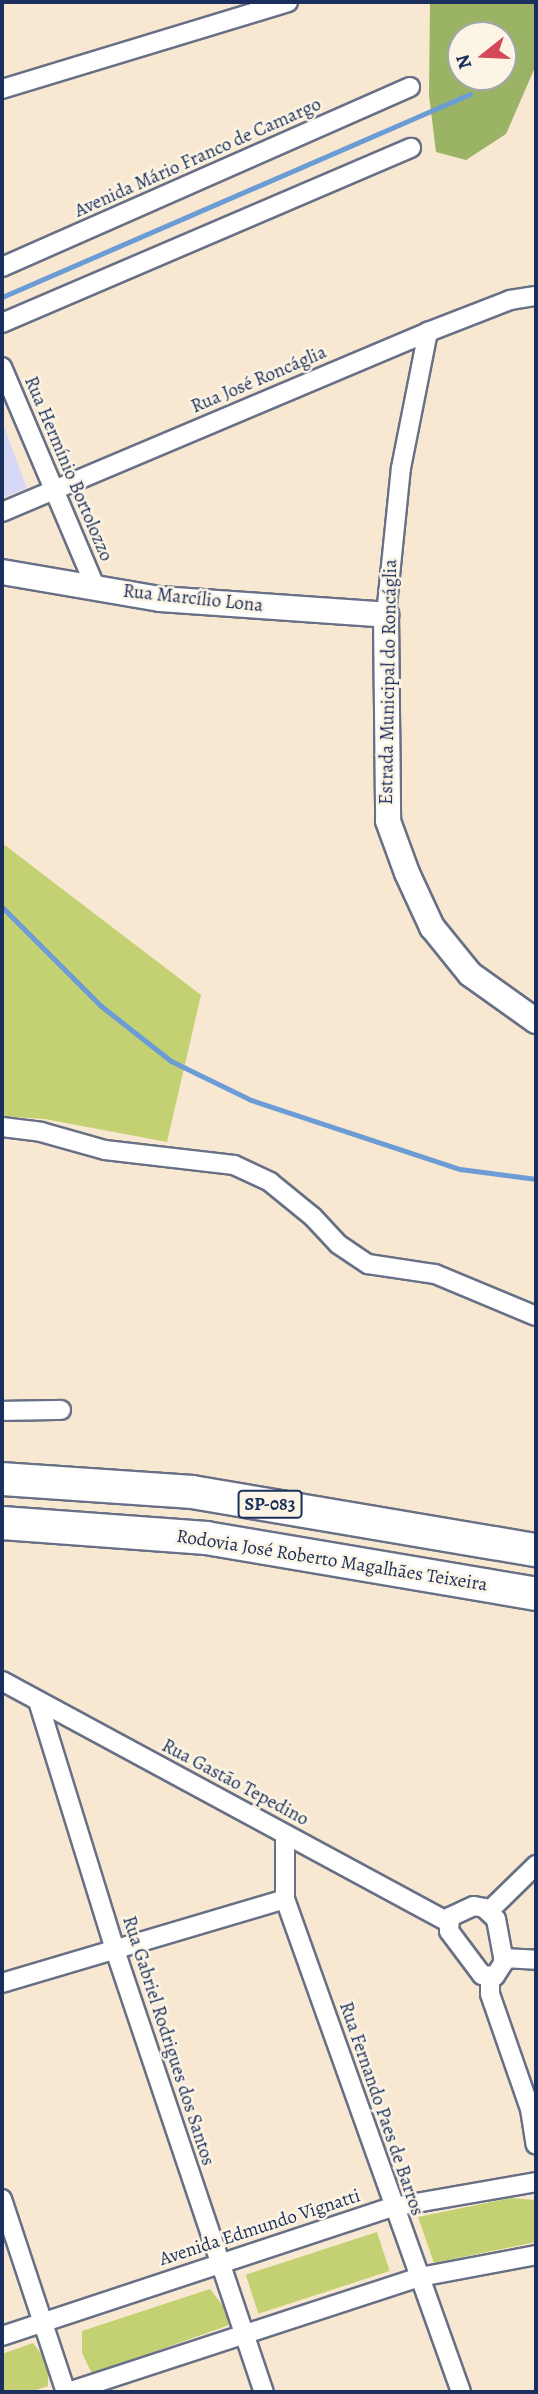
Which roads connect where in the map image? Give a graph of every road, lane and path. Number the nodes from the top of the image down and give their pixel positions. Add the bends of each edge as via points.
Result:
1 (288, 2) edge
2 (410, 88) dead end
3 (2, 89) edge
4 (411, 148) dead end
5 (2, 267) edge
6 (536, 296) edge
7 (2, 323) edge
8 (428, 332) junction
9 (2, 366) edge
10 (53, 489) junction
11 (2, 512) edge
12 (2, 572) edge
13 (96, 588) junction
14 (386, 615) junction
15 (536, 1021) edge
16 (2, 1128) edge
17 (536, 1317) edge
18 (61, 1410) dead end
19 (2, 1411) edge
20 (2, 1479) edge
21 (2, 1523) edge
22 (536, 1550) edge
23 (536, 1594) edge
24 (2, 1681) edge
25 (38, 1701) junction
26 (285, 1835) junction
27 (536, 1865) edge
28 (285, 1899) junction
29 (489, 1911) junction
30 (448, 1922) junction
31 (114, 1950) junction
32 (503, 1958) junction
33 (536, 1960) edge
34 (491, 1977) junction
35 (2, 1983) edge
36 (536, 2144) edge
37 (536, 2182) edge
38 (2, 2199) edge
39 (393, 2207) junction
40 (536, 2255) edge
41 (220, 2263) junction
42 (420, 2277) junction
43 (44, 2322) junction
44 (243, 2334) junction
45 (2, 2336) edge
46 (67, 2392) edge
47 (264, 2392) edge
48 (461, 2392) edge

1 - 3 street
2 - 5 street, Avenida Mário Franco de Camargo
4 - 7 street
6 - 8 street, Rua José Roncáglia via 510,300
8 - 10 street, Rua José Roncáglia
8 - 14 street, Estrada Municipal do Roncáglia via 401,468
9 - 10 street, Rua Hermínio Bortolozzo
10 - 11 street, Rua José Roncáglia
10 - 13 street, Rua Hermínio Bortolozzo
12 - 13 street, Rua Marcílio Lona
13 - 14 street, Rua Marcílio Lona via 160,599
14 - 15 street, Estrada Municipal do Roncáglia via 388,821 407,873 432,927 470,974
16 - 17 street via 41,1132 105,1150 234,1165 270,1182 338,1244 368,1264 435,1274
18 - 19 street
20 - 22 highway, SP-083 via 192,1492
21 - 23 highway, Rodovia José Roberto Magalhães Teixeira / SP-083 via 206,1538
24 - 25 street, Rua Gastão Tepedino
25 - 26 street, Rua Gastão Tepedino
25 - 31 street, Rua Gabriel Rodrigues dos Santos
26 - 28 street, Rua Fernando Paes de Barros
26 - 30 street, Rua Gastão Tepedino
27 - 29 street
28 - 31 street
28 - 39 street, Rua Fernando Paes de Barros
29 - 30 street via 474,1906 454,1913
29 - 32 street via 496,1919
30 - 34 street via 449,1931 482,1975
31 - 35 street
31 - 41 street, Rua Gabriel Rodrigues dos Santos
32 - 33 street
32 - 34 street via 502,1970
34 - 36 street via 490,1994 530,2109
37 - 39 street, Avenida Edmundo Vignatti
38 - 43 street
39 - 41 street, Avenida Edmundo Vignatti
39 - 42 street, Rua Fernando Paes de Barros
40 - 42 street
41 - 43 street, Avenida Edmundo Vignatti
41 - 44 street, Rua Gabriel Rodrigues dos Santos
42 - 44 street
42 - 48 street, Rua Fernando Paes de Barros
43 - 45 street, Avenida Edmundo Vignatti
43 - 46 street
44 - 46 street
44 - 47 street, Rua Gabriel Rodrigues dos Santos

